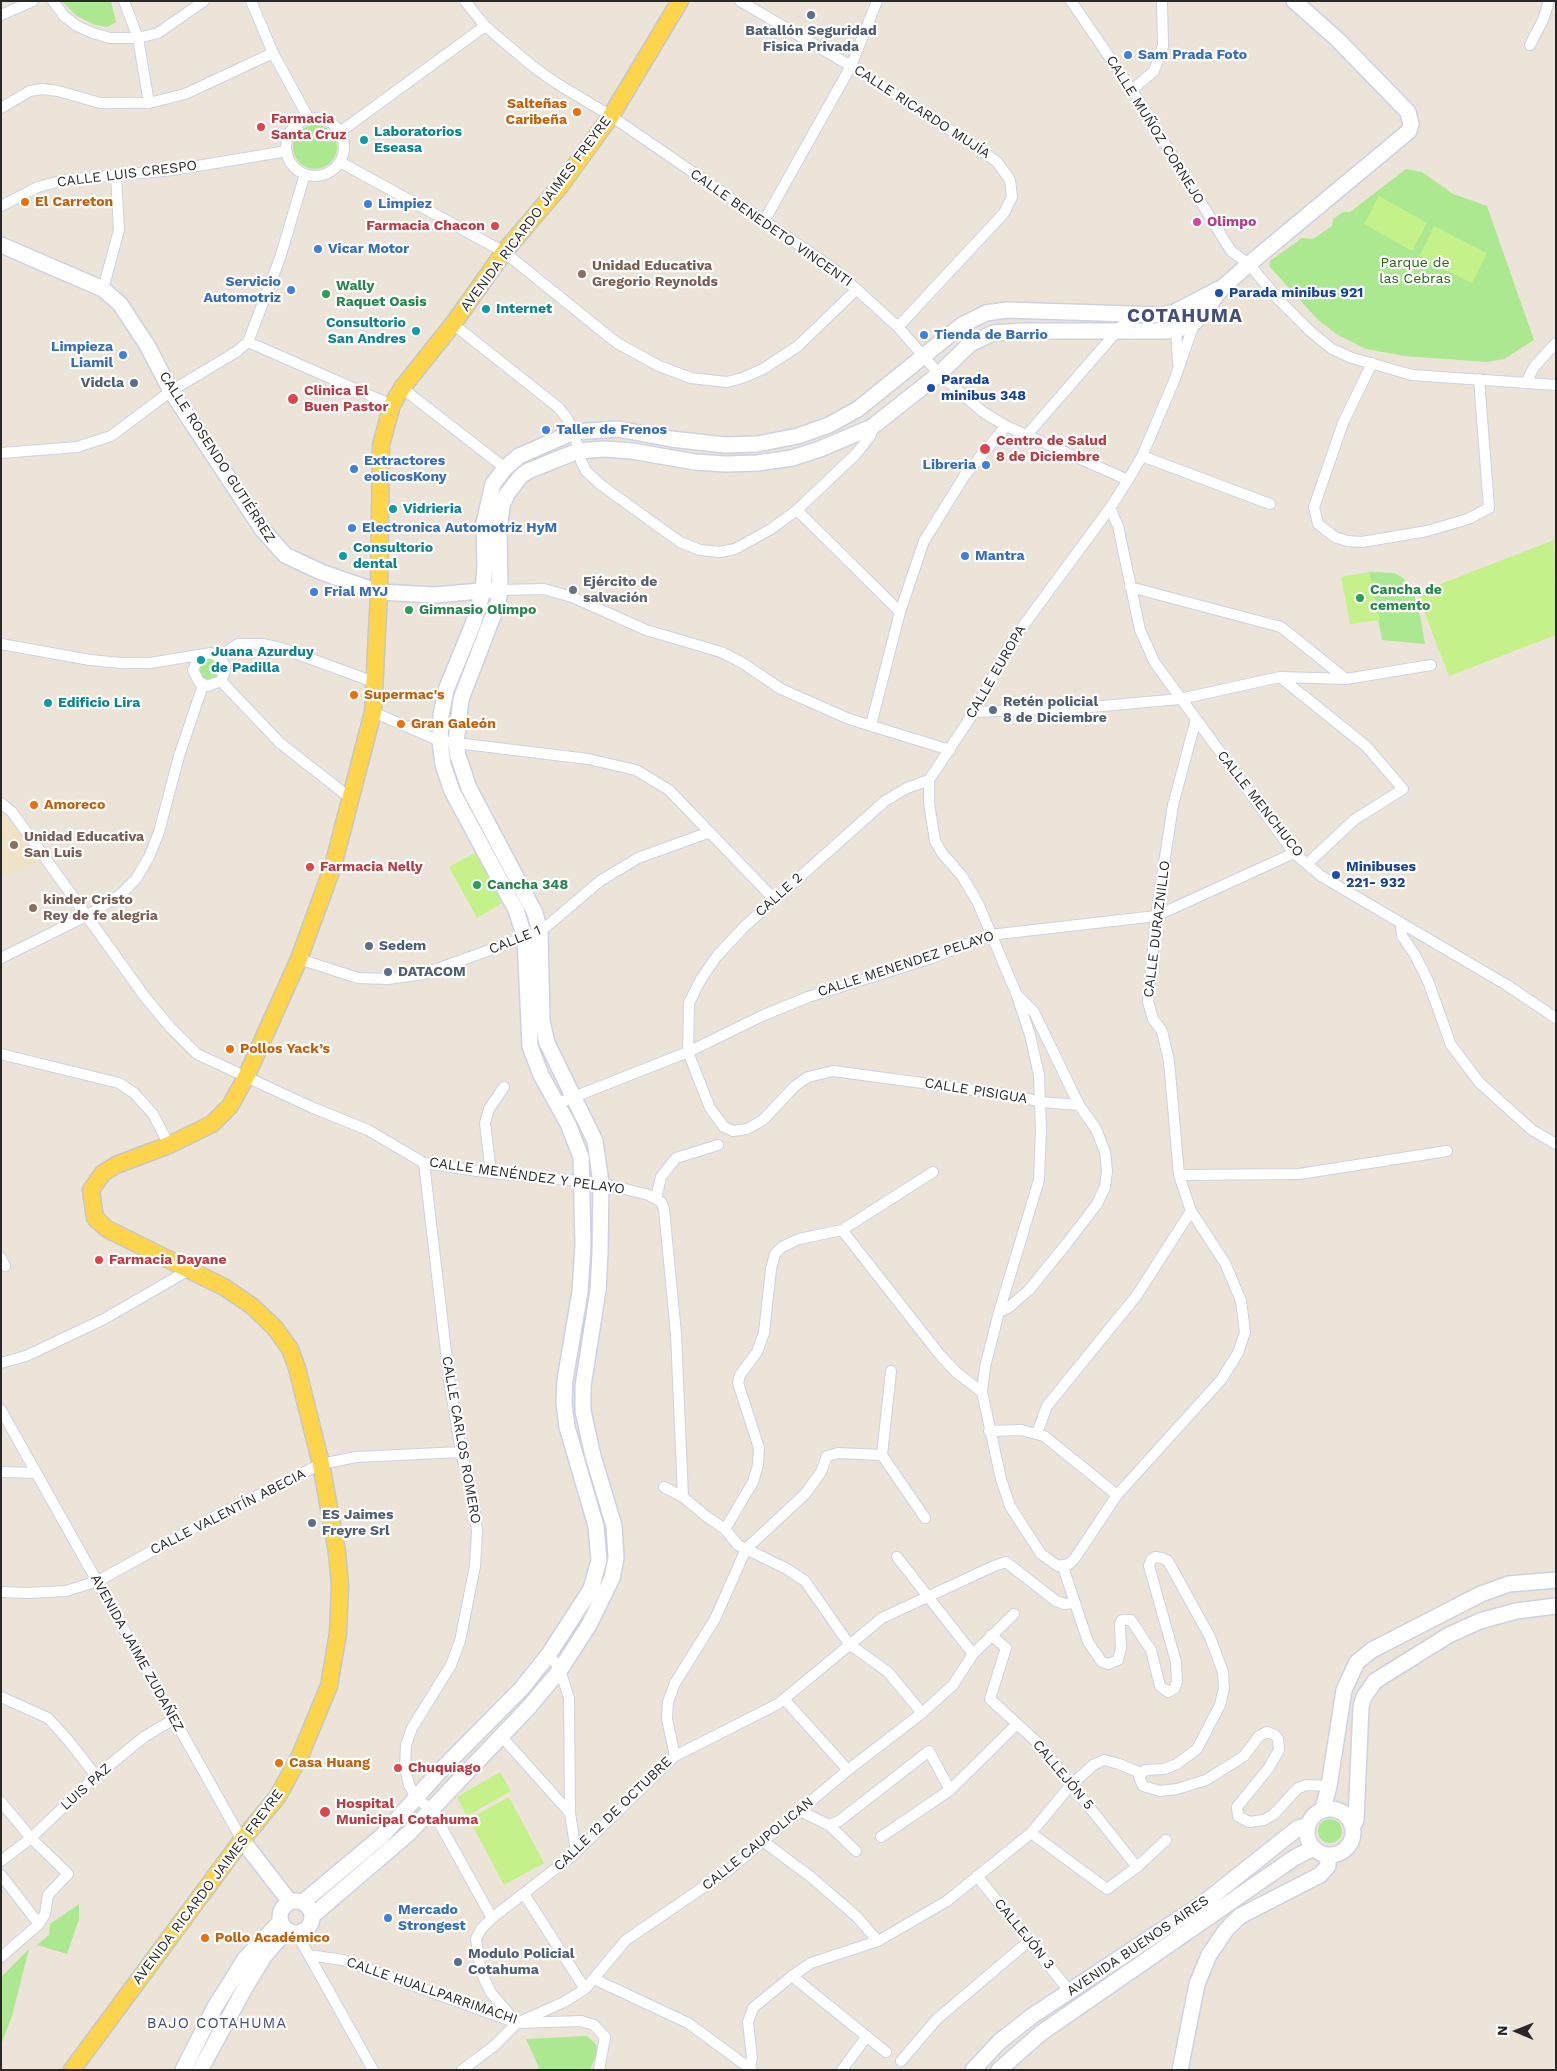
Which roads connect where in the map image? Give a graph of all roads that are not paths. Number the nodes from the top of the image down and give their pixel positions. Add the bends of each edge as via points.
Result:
1 (33, 1) edge
2 (53, 1) edge
3 (124, 1) edge
4 (204, 1) edge
5 (251, 1) edge
6 (465, 1) edge
7 (680, 1) edge
8 (740, 1) edge
9 (877, 1) edge
10 (1071, 1) edge
11 (1162, 1) edge
12 (1294, 1) edge
13 (1549, 1) edge
14 (1, 15) edge
15 (484, 26) junction
16 (138, 38) junction
17 (1530, 45) dead end
18 (273, 53) junction
19 (851, 66) junction
20 (1132, 90) junction
21 (149, 103) junction
22 (1, 108) edge
23 (611, 116) junction
24 (309, 119) junction
25 (340, 132) junction
26 (286, 151) junction
27 (340, 162) junction
28 (305, 174) junction
29 (116, 175) junction
30 (1, 206) edge
31 (763, 223) junction
32 (1, 245) edge
33 (504, 252) junction
34 (1249, 264) junction
35 (1223, 287) junction
36 (857, 288) junction
37 (103, 289) junction
38 (1193, 302) junction
39 (1176, 312) junction
40 (1132, 314) junction
41 (1196, 321) junction
42 (453, 324) junction
43 (898, 327) junction
44 (1119, 330) junction
45 (1177, 330) junction
46 (248, 342) junction
47 (1556, 343) edge
48 (924, 357) junction
49 (1372, 364) junction
50 (1179, 366) junction
51 (939, 374) junction
52 (1479, 379) junction
53 (1526, 383) junction
54 (1556, 385) edge
55 (402, 388) junction
56 (171, 392) junction
57 (392, 405) junction
58 (1006, 426) junction
59 (872, 427) junction
60 (574, 432) junction
61 (1026, 436) junction
62 (578, 452) junction
63 (1, 453) edge
64 (1142, 456) junction
65 (504, 468) junction
66 (1128, 480) junction
67 (1270, 504) dead end
68 (1110, 508) junction
69 (797, 510) junction
70 (1130, 587) junction
71 (500, 590) junction
72 (483, 591) junction
73 (379, 592) junction
74 (900, 612) junction
75 (1, 644) edge
76 (199, 657) junction
77 (219, 657) junction
78 (1430, 665) dead end
79 (1280, 676) junction
80 (1346, 680) junction
81 (221, 681) junction
82 (374, 682) junction
83 (203, 685) junction
84 (1180, 699) junction
85 (373, 712) junction
86 (974, 712) junction
87 (1196, 719) junction
88 (871, 725) junction
89 (440, 741) junction
90 (456, 743) junction
91 (950, 750) junction
92 (929, 780) junction
93 (349, 797) junction
94 (1, 803) edge
95 (710, 832) junction
96 (1294, 853) junction
97 (1307, 864) junction
98 (774, 899) junction
99 (88, 915) junction
100 (1156, 916) junction
101 (1400, 924) junction
102 (540, 932) junction
103 (990, 935) junction
104 (524, 938) junction
105 (1, 958) edge
106 (299, 959) junction
107 (1016, 993) junction
108 (1556, 1018) edge
109 (688, 1052) junction
110 (1, 1055) edge
111 (246, 1076) junction
112 (504, 1087) dead end
113 (573, 1097) junction
114 (1041, 1102) junction
115 (556, 1104) junction
116 (1079, 1105) junction
117 (1556, 1144) edge
118 (169, 1145) junction
119 (718, 1145) dead end
120 (1447, 1151) dead end
121 (424, 1162) junction
122 (933, 1172) dead end
123 (491, 1173) junction
124 (1179, 1175) junction
125 (583, 1180) junction
126 (601, 1183) junction
127 (656, 1198) junction
128 (1191, 1211) junction
129 (842, 1230) junction
130 (189, 1270) junction
131 (998, 1312) junction
132 (1, 1363) edge
133 (891, 1371) dead end
134 (982, 1392) junction
135 (1, 1410) edge
136 (989, 1430) junction
137 (1038, 1433) junction
138 (461, 1452) junction
139 (882, 1455) junction
140 (321, 1464) junction
141 (1, 1472) edge
142 (36, 1473) junction
143 (664, 1487) dead end
144 (1117, 1495) junction
145 (683, 1497) junction
146 (924, 1518) dead end
147 (725, 1529) junction
148 (746, 1549) junction
149 (897, 1557) dead end
150 (1063, 1567) junction
151 (1556, 1580) edge
152 (98, 1581) junction
153 (1, 1592) edge
154 (926, 1596) junction
155 (1074, 1604) junction
156 (1556, 1606) edge
157 (1014, 1614) dead end
158 (991, 1635) junction
159 (849, 1644) junction
160 (549, 1654) junction
161 (973, 1654) junction
162 (560, 1670) junction
163 (1, 1697) edge
164 (784, 1699) junction
165 (922, 1713) junction
166 (174, 1719) junction
167 (1017, 1724) junction
168 (502, 1737) junction
169 (674, 1756) junction
170 (848, 1770) junction
171 (1141, 1773) junction
172 (96, 1776) junction
173 (1070, 1786) junction
174 (1329, 1786) junction
175 (950, 1790) junction
176 (417, 1799) junction
177 (1, 1802) edge
178 (1323, 1809) junction
179 (432, 1810) junction
180 (800, 1811) junction
181 (570, 1813) junction
182 (828, 1825) junction
183 (1307, 1826) junction
184 (1353, 1826) junction
185 (1031, 1833) junction
186 (881, 1837) dead end
187 (31, 1838) junction
188 (242, 1840) junction
189 (1166, 1840) dead end
190 (764, 1842) junction
191 (1313, 1848) junction
192 (856, 1851) dead end
193 (576, 1852) junction
194 (1328, 1855) junction
195 (1, 1861) edge
196 (1138, 1867) junction
197 (1, 1876) edge
198 (977, 1876) junction
199 (524, 1894) junction
200 (289, 1900) junction
201 (312, 1916) junction
202 (492, 1918) junction
203 (39, 1924) junction
204 (288, 1929) junction
205 (1030, 1940) junction
206 (878, 1941) junction
207 (309, 1955) junction
208 (1, 1957) edge
209 (792, 1976) junction
210 (594, 1979) junction
211 (585, 1989) junction
212 (1070, 1992) junction
213 (517, 2023) junction
214 (866, 2036) junction
215 (886, 2052) dead end
216 (901, 2061) dead end
217 (750, 2069) edge
218 (72, 2070) edge
219 (183, 2070) edge
220 (200, 2070) edge
221 (373, 2070) edge
222 (462, 2070) edge
223 (599, 2070) edge
224 (842, 2070) edge
225 (973, 2070) edge
226 (999, 2070) edge
227 (1180, 2070) edge

1 - 14 street
2 - 16 street via 64,16 93,33 110,38
3 - 16 street
4 - 16 street via 158,33
5 - 18 street
6 - 15 street, CALLE BENEDETO VINCENTI
7 - 23 main road, AVENIDA RICARDO JAIMES FREYRE
8 - 19 street, CALLE RICARDO MUJÍA
9 - 19 street
10 - 20 street, CALLE MUÑOZ CORNEJO
11 - 20 street via 1163,46 1154,71
12 - 34 street via 1337,39 1408,112 1411,124 1405,136
13 - 17 street
15 - 23 street, CALLE BENEDETO VINCENTI via 514,53 556,83
15 - 25 street
16 - 21 street
18 - 21 street via 185,94
18 - 24 street
19 - 31 street
19 - 43 street, CALLE RICARDO MUJÍA via 997,162 1012,189 1012,197 1004,213
20 - 34 street, CALLE MUÑOZ CORNEJO via 1231,251
21 - 22 street via 100,102 42,89 30,91
23 - 31 street, CALLE BENEDETO VINCENTI
23 - 33 main road, AVENIDA RICARDO JAIMES FREYRE via 561,185
24 - 25 street via 323,119
24 - 26 street via 294,127 289,134
25 - 27 street via 345,147
26 - 28 street via 292,165
26 - 29 street, CALLE LUIS CRESPO via 173,170
27 - 28 street via 321,176
27 - 33 street
28 - 46 street via 280,258
29 - 30 street, CALLE LUIS CRESPO via 64,180 38,187
29 - 37 street via 119,230
31 - 36 street, CALLE BENEDETO VINCENTI via 834,269
32 - 37 street, CALLE ROSENDO GUTIÉRREZ
33 - 36 street via 617,343 659,366 708,381 727,382 763,368 798,346
33 - 42 main road, AVENIDA RICARDO JAIMES FREYRE
34 - 35 street
34 - 49 street, CALLE MUÑOZ CORNEJO via 1278,300 1332,349
35 - 38 street
35 - 41 street
36 - 43 street, CALLE BENEDETO VINCENTI
37 - 56 street, CALLE ROSENDO GUTIÉRREZ via 129,316
38 - 39 street
38 - 41 street, CALLE EUROPA
39 - 40 street
39 - 45 street, CALLE EUROPA
40 - 44 street
40 - 48 street via 1007,310 986,313 962,324
41 - 45 street
41 - 50 street, CALLE EUROPA
42 - 55 main road, AVENIDA RICARDO JAIMES FREYRE
42 - 60 street via 559,408
43 - 48 street, CALLE BENEDETO VINCENTI
44 - 45 street
44 - 51 street via 993,333 970,344
44 - 61 street
45 - 50 street, CALLE EUROPA
46 - 56 street
46 - 57 street
47 - 53 street via 1534,366
48 - 51 street, CALLE BENEDETO VINCENTI
48 - 60 street via 858,409 829,425 798,436 757,444 725,445 618,429
49 - 52 street, CALLE MUÑOZ CORNEJO via 1412,375
49 - 52 street via 1343,424 1314,507 1318,524 1335,537 1347,541 1371,541 1427,531 1468,519 1489,508
50 - 64 street, CALLE EUROPA
51 - 58 street, CALLE BENEDETO VINCENTI via 983,412
51 - 59 street
52 - 53 street, CALLE MUÑOZ CORNEJO
53 - 54 street, CALLE MUÑOZ CORNEJO
55 - 57 main road, AVENIDA RICARDO JAIMES FREYRE
55 - 65 street
56 - 63 street via 112,436 76,447
56 - 73 street, CALLE ROSENDO GUTIÉRREZ via 278,549 294,561
57 - 73 main road, AVENIDA RICARDO JAIMES FREYRE via 381,444
58 - 61 street, CALLE BENEDETO VINCENTI
58 - 74 street via 965,475 924,541
59 - 62 street via 792,458 757,463 695,462 604,449
59 - 69 street via 871,435 856,454
60 - 62 street
60 - 65 street via 518,456
61 - 66 street, CALLE BENEDETO VINCENTI
62 - 69 street via 586,471 601,485 680,542 700,550 720,552 735,549
62 - 71 street via 528,471 507,494 499,530
64 - 66 street, CALLE EUROPA
64 - 67 street
65 - 72 street via 493,484 486,508
66 - 68 street, CALLE EUROPA
68 - 70 street, CALLE MENCHUCO via 1118,526
68 - 86 street, CALLE EUROPA via 1012,641
69 - 74 street
70 - 80 street via 1281,627
70 - 84 street, CALLE MENCHUCO via 1146,645 1155,664
71 - 72 street, CALLE ROSENDO GUTIÉRREZ
71 - 88 street, CALLE ROSENDO GUTIÉRREZ via 544,589 572,596 646,630 721,652 781,689 849,719
71 - 90 street via 491,623 461,699
72 - 73 street, CALLE ROSENDO GUTIÉRREZ via 435,595
72 - 89 street via 446,690
73 - 82 main road, AVENIDA RICARDO JAIMES FREYRE
74 - 88 street
75 - 76 street via 121,663
76 - 77 street via 207,653
76 - 83 street via 193,665 194,674
77 - 81 street via 225,671
77 - 82 street via 238,644 264,644
78 - 80 street
79 - 80 street
79 - 84 street
79 - 97 street via 1366,746 1403,789 1354,820
81 - 83 street via 212,686
81 - 93 street via 280,743
82 - 85 main road, AVENIDA RICARDO JAIMES FREYRE
83 - 99 street via 150,857 136,879 120,895
84 - 86 street
84 - 87 street, CALLE MENCHUCO
85 - 89 street
85 - 93 main road, AVENIDA RICARDO JAIMES FREYRE
86 - 91 street, CALLE EUROPA
87 - 96 street, CALLE MENCHUCO
87 - 100 street, CALLE DURAZNILLO via 1173,806
88 - 91 street, CALLE ROSENDO GUTIÉRREZ
89 - 90 street
89 - 104 street via 443,765 452,791 516,910
90 - 95 street via 588,759 636,770 669,790
90 - 102 street via 468,788 524,890
91 - 92 street, CALLE EUROPA
92 - 98 street, CALLE 2 via 885,801
92 - 103 street via 935,841 978,903
93 - 106 main road, AVENIDA RICARDO JAIMES FREYRE via 333,866
94 - 99 street, CALLE MENÉNDEZ Y PELAYO via 12,812
95 - 98 street
95 - 102 street, CALLE 1 via 638,858 600,881
96 - 97 street, CALLE MENCHUCO
96 - 100 street, CALLE MENENDEZ PELAYO
97 - 101 street, CALLE MENCHUCO
98 - 109 street, CALLE 2 via 717,956 692,993
99 - 105 street
99 - 111 street, CALLE MENÉNDEZ Y PELAYO via 170,1027 198,1054
100 - 103 street, CALLE MENENDEZ PELAYO
100 - 124 street, CALLE DURAZNILLO via 1148,1002 1149,1011 1162,1031 1169,1061
101 - 108 street, CALLE MENCHUCO via 1505,984
101 - 117 street via 1402,936 1428,980 1451,1045 1479,1082 1532,1130
102 - 104 street, CALLE 1
102 - 113 street via 542,1021 555,1064
103 - 107 street
103 - 109 street, CALLE MENENDEZ PELAYO via 932,958 808,997
104 - 106 street, CALLE 1 via 423,974 388,979 358,978
104 - 115 street via 530,1046
106 - 111 main road, AVENIDA RICARDO JAIMES FREYRE
107 - 114 street via 1035,1053
107 - 116 street via 1034,1012
109 - 113 street, CALLE MENENDEZ PELAYO
109 - 114 street, CALLE PISIGUA via 710,1108 720,1124 734,1131 747,1129 762,1120 808,1076 833,1071 1012,1095
110 - 118 street via 119,1084 134,1093 153,1114
111 - 118 main road, AVENIDA RICARDO JAIMES FREYRE via 230,1106 212,1124
111 - 121 street, CALLE MENÉNDEZ Y PELAYO via 368,1130
112 - 123 street via 489,1109 485,1123
113 - 115 street, CALLE MENENDEZ PELAYO
113 - 126 street via 594,1141
114 - 116 street, CALLE PISIGUA
114 - 131 street via 1038,1180
115 - 125 street via 577,1145
116 - 131 street via 1096,1129 1105,1152 1105,1187 1097,1204 1029,1290 1008,1308
118 - 130 main road, AVENIDA RICARDO JAIMES FREYRE via 103,1173 91,1190 92,1204 95,1218 107,1229
119 - 127 street via 676,1158 661,1177
120 - 124 street via 1299,1174
121 - 123 street, CALLE MENÉNDEZ Y PELAYO
121 - 138 street, CALLE CARLOS ROMERO via 449,1378
122 - 129 street
123 - 125 street, CALLE MENÉNDEZ Y PELAYO
124 - 128 street, CALLE DURAZNILLO
125 - 126 street, CALLE MENÉNDEZ Y PELAYO
125 - 160 street via 584,1245 564,1404 566,1427 596,1526 599,1560 590,1589
126 - 127 street, CALLE MENÉNDEZ Y PELAYO
126 - 162 street via 598,1290 583,1386 583,1411 614,1526 616,1558 604,1599
127 - 145 street via 664,1209 676,1334
128 - 137 street via 1137,1295 1047,1406
128 - 144 street, CALLE DURAZNILLO via 1231,1278 1241,1301 1244,1332 1238,1353 1221,1380
129 - 134 street via 940,1355
129 - 147 street via 799,1239 775,1254 764,1333 757,1352 738,1383 759,1448 758,1465 753,1482
130 - 132 street via 104,1319 26,1356
130 - 140 main road, AVENIDA RICARDO JAIMES FREYRE via 224,1287 252,1306 275,1328 290,1349
131 - 134 street
133 - 139 street
134 - 136 street
135 - 142 street, AVENIDA JAIME ZUDAÑEZ
136 - 137 street
136 - 150 street via 1000,1480 1010,1506 1041,1554 1053,1564
137 - 144 street
138 - 140 street, CALLE VALENTÍN ABECIA via 356,1457
138 - 176 street, CALLE CARLOS ROMERO via 474,1503 477,1532 475,1566 460,1641 451,1665 412,1728 406,1745 405,1768
139 - 146 street
139 - 148 street via 838,1453 827,1456 821,1472 805,1494
140 - 152 street, CALLE VALENTÍN ABECIA via 212,1518
140 - 188 main road, AVENIDA RICARDO JAIMES FREYRE via 340,1585 338,1633 329,1686 311,1732 278,1796
141 - 142 street
142 - 152 street, AVENIDA JAIME ZUDAÑEZ
143 - 145 street
144 - 150 street via 1082,1549 1070,1564
145 - 147 street
147 - 148 street via 738,1545
148 - 159 street via 805,1581
148 - 169 street via 715,1619 675,1683 668,1702 667,1719
149 - 154 street
150 - 155 street
151 - 174 street via 1508,1584 1481,1594 1372,1650 1357,1662 1344,1690
152 - 153 street, CALLE VALENTÍN ABECIA via 66,1591
152 - 166 street, AVENIDA JAIME ZUDAÑEZ
154 - 155 street, CALLE 12 DE OCTUBRE via 1006,1562 1056,1601
154 - 159 street, CALLE 12 DE OCTUBRE via 882,1618
154 - 161 street
155 - 171 street via 1088,1642 1102,1662 1108,1664 1115,1664 1120,1656 1122,1620 1131,1620 1151,1650 1160,1686 1171,1691 1177,1682 1176,1662 1149,1566 1151,1560 1162,1558 1168,1561 1210,1637 1223,1672 1224,1688 1210,1727 1197,1749 1177,1764
156 - 184 street via 1516,1610 1480,1621 1449,1635 1375,1681 1361,1707 1356,1820
157 - 158 street, CALLE CAUPOLICAN
158 - 161 street, CALLE CAUPOLICAN
158 - 167 street, CALLEJÓN 5 via 1006,1648 990,1699
159 - 164 street, CALLE 12 DE OCTUBRE
159 - 165 street via 888,1672
160 - 162 street
160 - 176 street via 522,1688 439,1772
161 - 165 street, CALLE CAUPOLICAN via 953,1685
162 - 168 street
162 - 181 street via 569,1698
163 - 172 street via 48,1718
164 - 169 street, CALLE 12 DE OCTUBRE
164 - 170 street
165 - 170 street, CALLE CAUPOLICAN
166 - 172 street, LUIS PAZ via 144,1736
166 - 188 street, AVENIDA JAIME ZUDAÑEZ
167 - 173 street, CALLEJÓN 5 via 1039,1744
167 - 175 street
168 - 179 street
168 - 181 street
169 - 193 street, CALLE 12 DE OCTUBRE
170 - 180 street, CALLE CAUPOLICAN
171 - 173 street via 1104,1760 1093,1765
171 - 174 street via 1139,1782 1148,1789 1160,1791 1206,1780 1244,1756 1259,1736 1271,1732 1278,1739 1279,1750 1268,1769 1237,1806 1238,1816 1249,1822 1264,1820 1298,1788
172 - 187 street, LUIS PAZ
173 - 185 street
173 - 196 street, CALLEJÓN 5 via 1109,1828
174 - 178 street
175 - 182 street via 929,1751 839,1821
175 - 186 street
176 - 179 street, CALLE CARLOS ROMERO
176 - 200 street via 382,1836
177 - 187 street
178 - 183 street
178 - 184 street via 1338,1809 1350,1818
179 - 201 street
179 - 202 street, CALLE CARLOS ROMERO
180 - 182 street
180 - 190 street, CALLE CAUPOLICAN
181 - 193 street
182 - 192 street
183 - 191 street
183 - 212 street, AVENIDA BUENOS AIRES via 1298,1828 1206,1901
184 - 194 street via 1348,1847
185 - 196 street via 1107,1889
185 - 198 street
187 - 195 street, LUIS PAZ
187 - 203 street via 68,1874 48,1895 45,1914
188 - 200 street, AVENIDA JAIME ZUDAÑEZ
188 - 218 main road, AVENIDA RICARDO JAIMES FREYRE
189 - 196 street
190 - 206 street via 856,1916
190 - 210 street, CALLE CAUPOLICAN via 730,1870 626,1940
191 - 194 street
191 - 226 street, AVENIDA BUENOS AIRES via 1041,2033
193 - 199 street, CALLE 12 DE OCTUBRE
194 - 227 street via 1328,1866 1320,1875 1240,1916 1222,1936 1209,1955 1198,1984
197 - 203 street
198 - 205 street, CALLEJÓN 3
198 - 206 street via 946,1901
199 - 202 street, CALLE 12 DE OCTUBRE
199 - 211 street
200 - 201 street via 309,1908
200 - 204 street via 280,1916
201 - 204 street via 307,1930
202 - 213 street, CALLE 12 DE OCTUBRE via 476,1939 481,1972 491,1993
203 - 208 street
204 - 207 street
204 - 219 street via 245,1959
204 - 220 street via 265,1955
205 - 212 street, CALLEJÓN 3
205 - 216 street via 937,2019
206 - 209 street via 810,1963
207 - 213 street, CALLE HUALLPARRIMACHI via 343,1960
207 - 221 street
209 - 214 street
209 - 217 street via 753,2008 748,2022
210 - 211 street, CALLE CAUPOLICAN
210 - 217 street via 688,2023
211 - 213 street, CALLE CAUPOLICAN
212 - 225 street, AVENIDA BUENOS AIRES via 999,2042
213 - 222 street, CALLE CAUPOLICAN via 494,2046
213 - 223 street, CALLE HUALLPARRIMACHI via 581,2021 594,2025 605,2038
214 - 215 street
214 - 224 street

